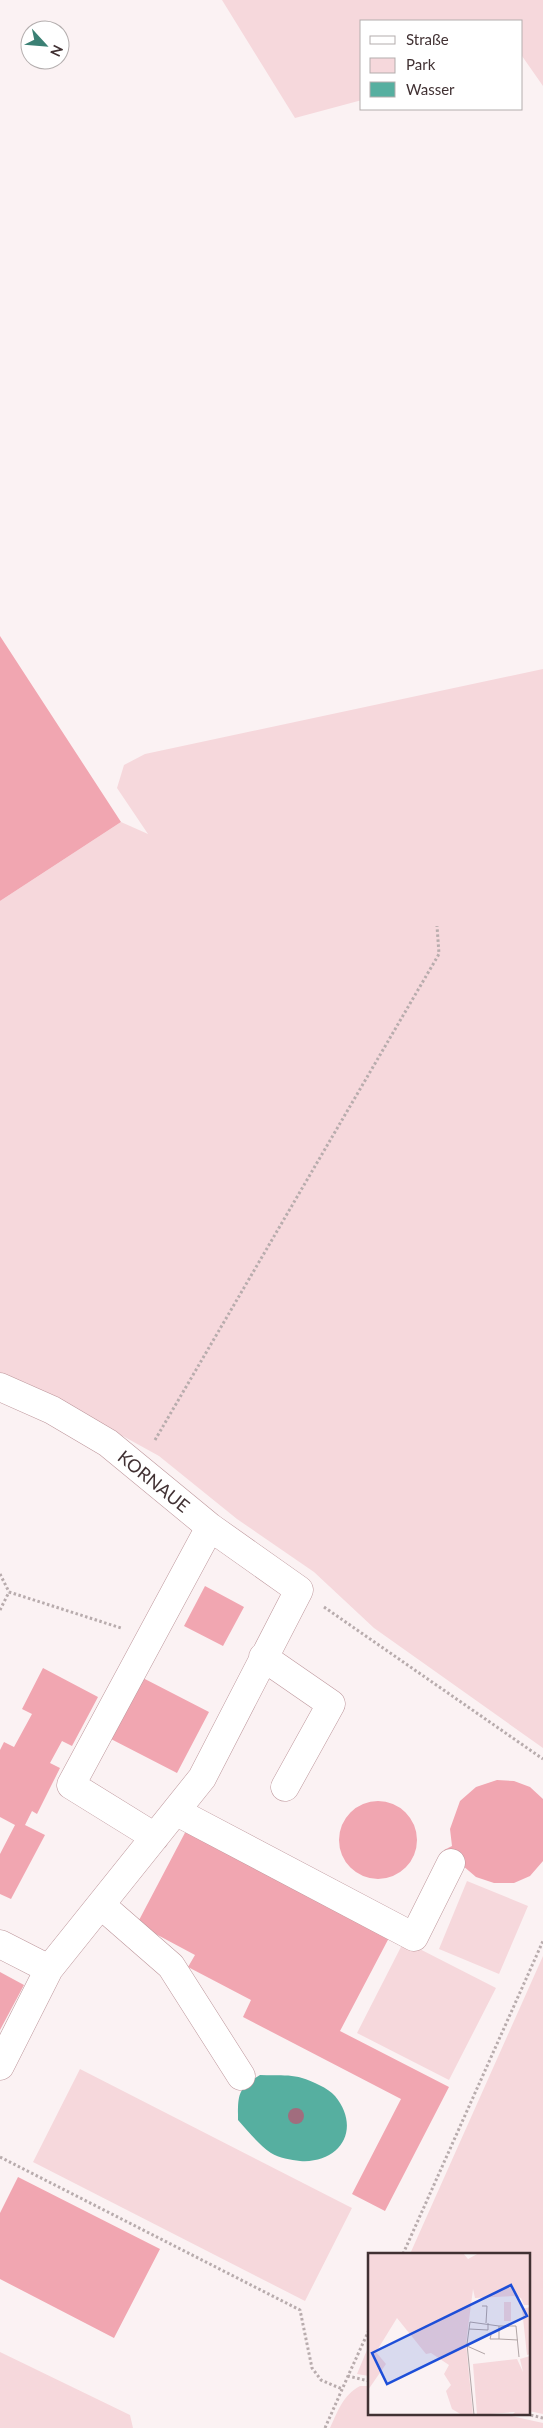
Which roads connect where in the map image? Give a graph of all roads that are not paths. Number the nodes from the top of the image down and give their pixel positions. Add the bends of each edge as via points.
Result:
1 (0, 1387) edge
2 (210, 1527) junction
3 (263, 1658) junction
4 (286, 1788) dead end
5 (177, 1812) junction
6 (155, 1837) junction
7 (451, 1863) dead end
8 (100, 1905) junction
9 (0, 1944) edge
10 (49, 1969) junction
11 (0, 2066) edge
12 (240, 2076) dead end

1 - 2 street, KORNAUE via 82,1426 139,1467
2 - 3 street, KORNAUE via 299,1590
2 - 6 street via 71,1785
3 - 4 street via 331,1704
3 - 5 street via 202,1778
5 - 6 street
5 - 7 street via 414,1938
6 - 8 street
8 - 10 street
8 - 12 street via 171,1966
9 - 10 street
10 - 11 street

